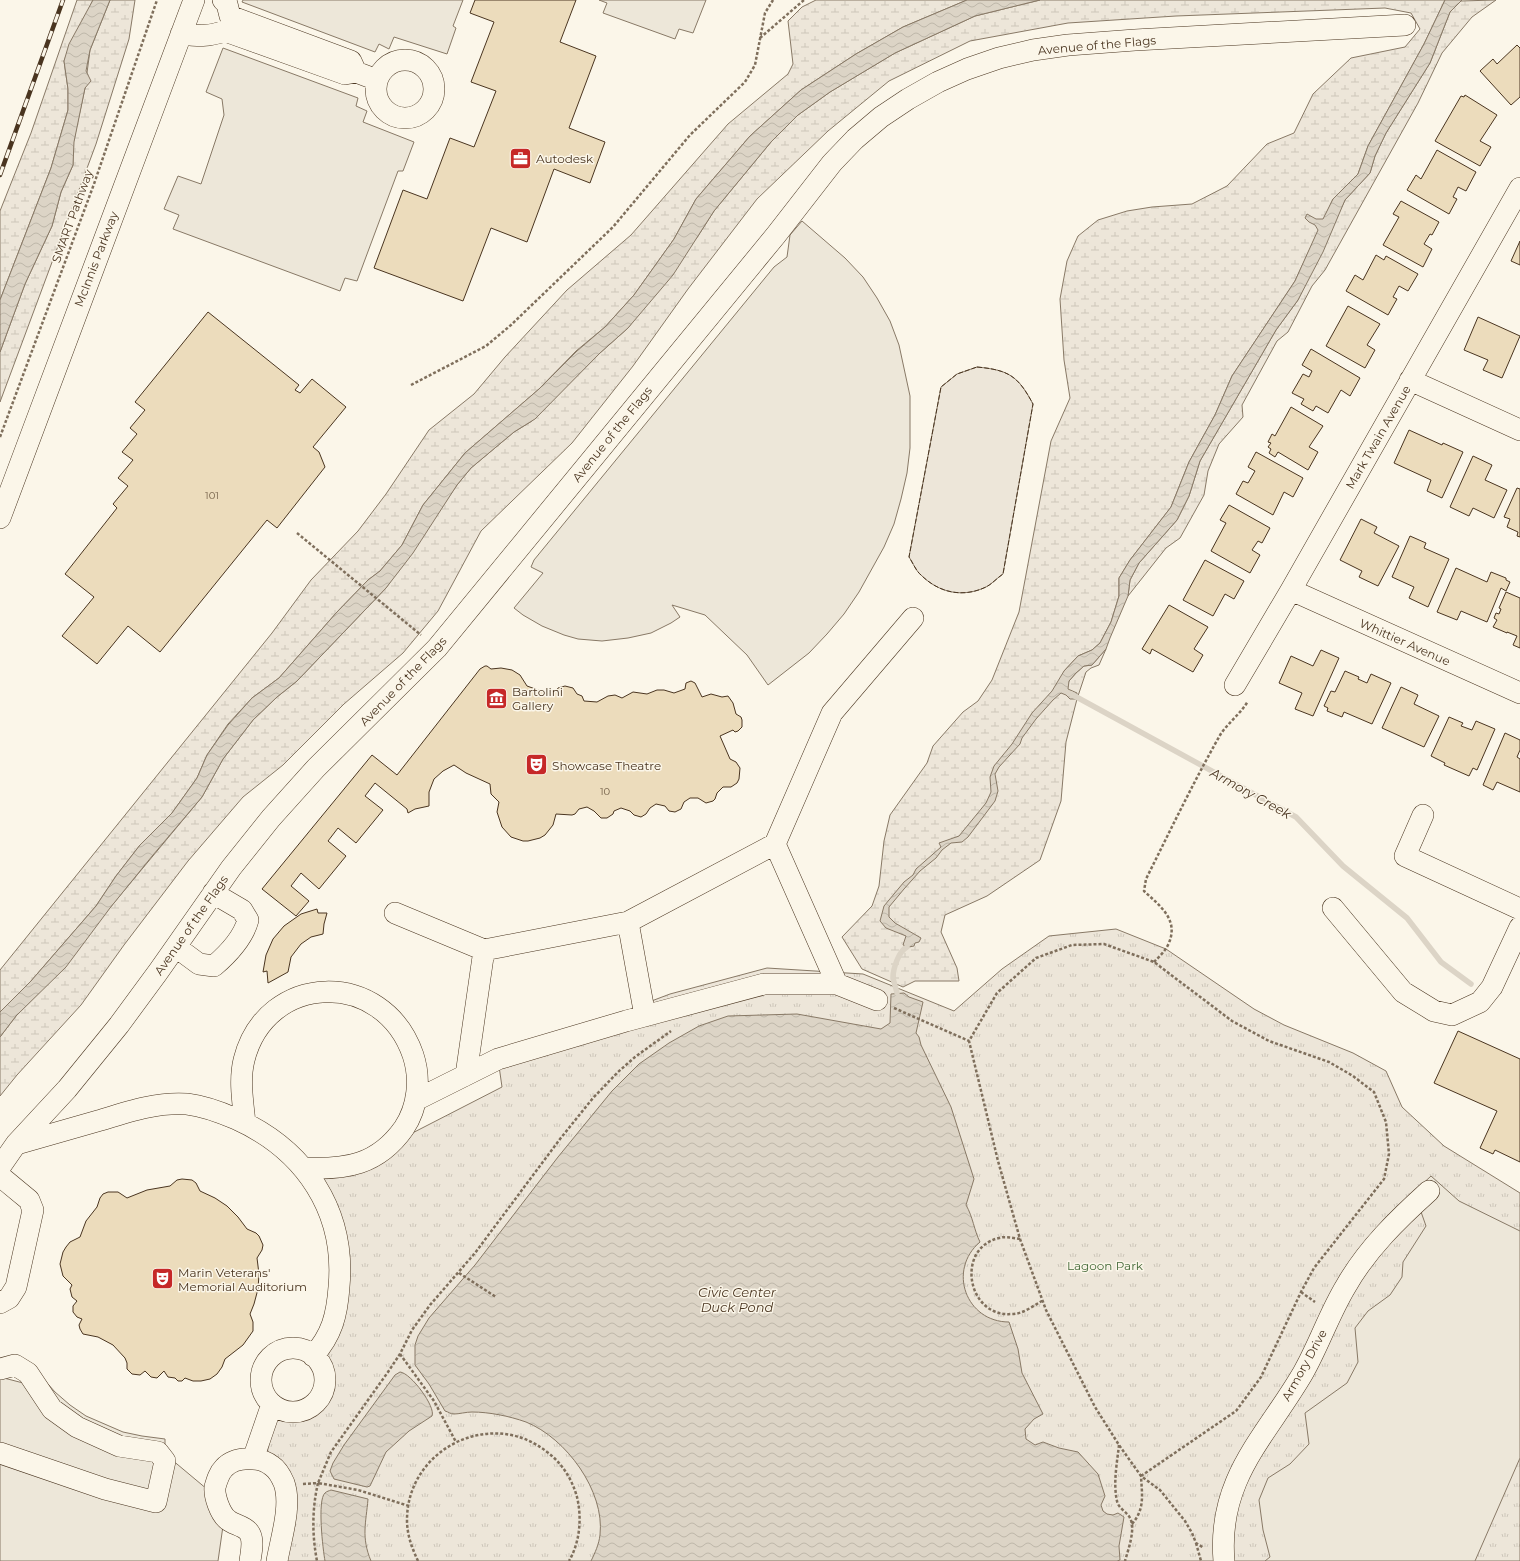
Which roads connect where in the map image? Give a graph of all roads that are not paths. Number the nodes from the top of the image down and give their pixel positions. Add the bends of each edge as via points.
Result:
1 (194, 0) edge
2 (226, 16) edge
3 (1405, 25) dead end
4 (181, 34) junction
5 (376, 80) dead end
6 (1520, 188) edge
7 (1410, 380) junction
8 (1520, 430) edge
9 (0, 518) edge
10 (1291, 590) junction
11 (913, 618) dead end
12 (1242, 691) road end
13 (1520, 693) edge
14 (1423, 815) dead end
15 (775, 844) junction
16 (214, 893) junction
17 (1332, 908) dead end
18 (1520, 909) edge
19 (395, 913) dead end
20 (628, 922) junction
21 (1520, 927) edge
22 (176, 947) junction
23 (484, 950) junction
24 (837, 984) junction
25 (877, 1000) road end
26 (645, 1016) junction
27 (466, 1075) junction
28 (416, 1100) junction
29 (245, 1123) junction
30 (16, 1144) junction
31 (0, 1167) edge
32 (303, 1168) junction
33 (0, 1176) edge
34 (1429, 1190) dead end
35 (0, 1304) edge
36 (313, 1356) junction
37 (0, 1368) edge
38 (272, 1404) junction
39 (0, 1453) edge
40 (253, 1459) junction
41 (1224, 1560) edge
42 (250, 1561) edge
43 (277, 1561) edge

1 - 4 street, McInnis Parkway
2 - 4 street via 213,35 201,37
2 - 5 street via 346,74 356,72
3 - 16 street, Avenue of the Flags via 1101,42 1033,50 967,69 938,82 881,117 832,163 437,648 293,792
4 - 9 street, McInnis Parkway
6 - 7 street, Mark Twain Avenue
7 - 8 street
7 - 10 street, Mark Twain Avenue
10 - 12 street, Mark Twain Avenue
10 - 13 street, Whittier Avenue
11 - 15 street via 832,713
14 - 18 street via 1405,856
15 - 20 street
15 - 24 street
16 - 22 street, Avenue of the Flags
16 - 22 street via 242,910 248,920 245,932 225,957 214,966 199,964
17 - 21 street via 1403,992 1434,1011 1452,1015 1480,1002 1488,992
19 - 23 street
20 - 23 street
20 - 26 street
22 - 30 street, Avenue of the Flags via 67,1089
23 - 27 street
24 - 25 street
24 - 26 street via 764,984
26 - 27 street via 498,1059
27 - 28 street
28 - 29 street via 416,1062 404,1034 396,1023 379,1007 359,997 346,993 319,993 281,1006 261,1024 253,1037 242,1073
28 - 32 street via 407,1123 391,1144 379,1154 351,1166
29 - 30 street via 198,1106 161,1105 132,1110
29 - 32 street via 279,1144
30 - 31 street, Avenue of the Flags
32 - 36 street via 327,1207 336,1236 340,1268 334,1322 325,1341
33 - 35 street via 29,1200 33,1210 16,1287 9,1298
34 - 41 street, Armory Drive via 1382,1236 1355,1271 1303,1372 1250,1453 1227,1506 1223,1529
36 - 38 street via 302,1350 290,1349 275,1354 268,1360 262,1370 261,1383 262,1391
36 - 38 street via 323,1370 324,1378 321,1394 316,1401 311,1406 295,1412 279,1409
37 - 39 street via 15,1365 28,1373 52,1409 77,1427 119,1446 158,1452 165,1461 156,1502 105,1489
38 - 40 street
40 - 42 street via 231,1462 224,1467 215,1488 215,1497 227,1520 248,1530 251,1535
40 - 43 street via 264,1461 277,1470 284,1485 287,1502

